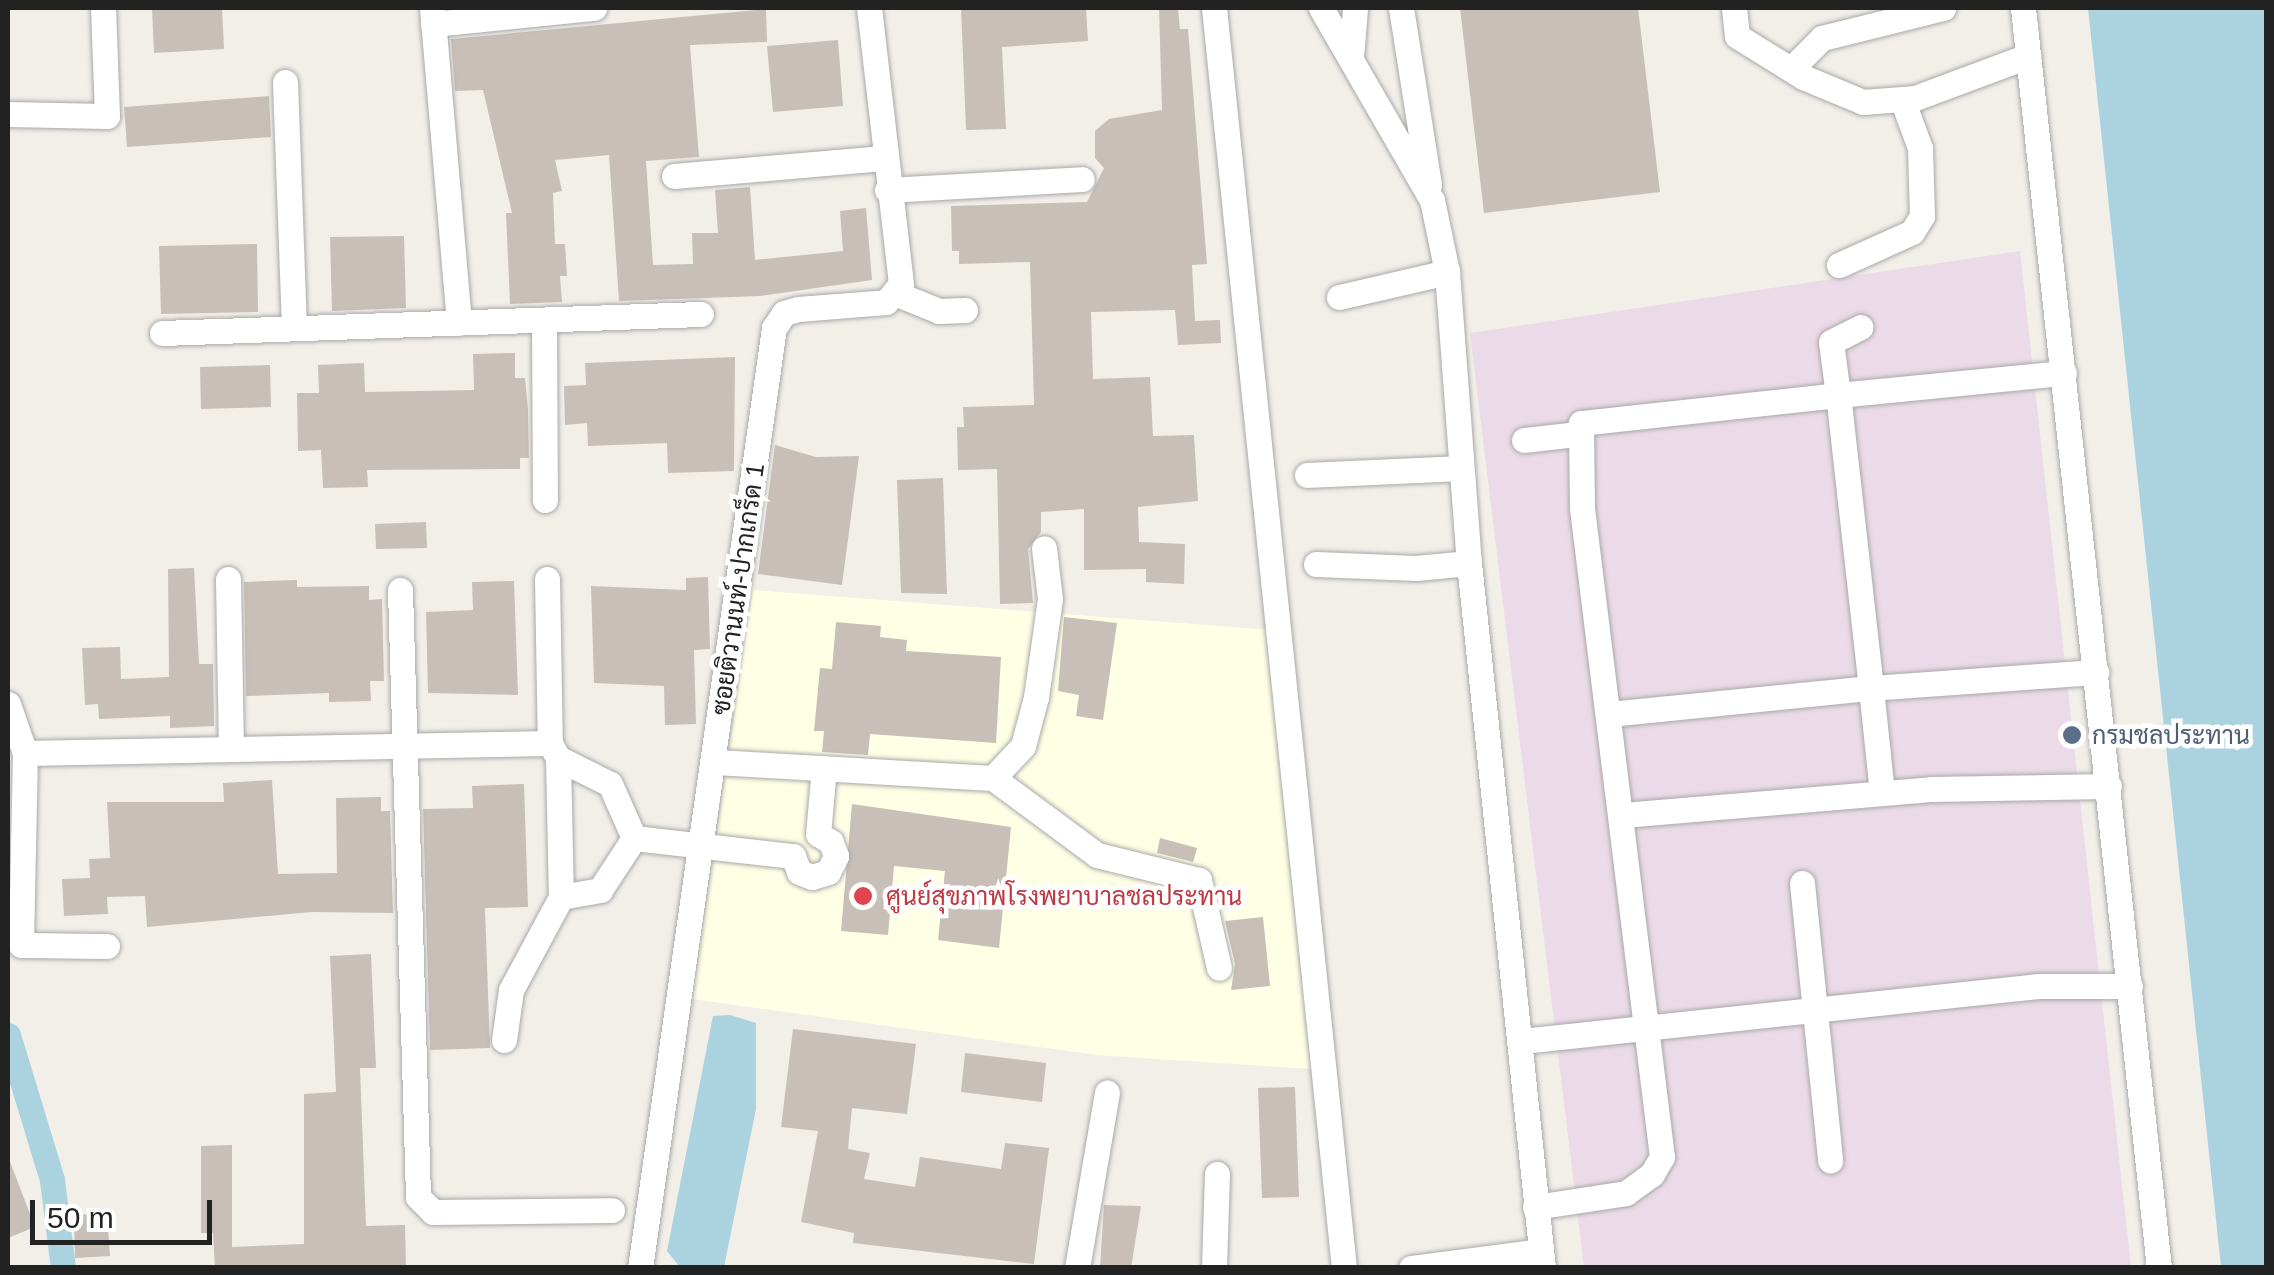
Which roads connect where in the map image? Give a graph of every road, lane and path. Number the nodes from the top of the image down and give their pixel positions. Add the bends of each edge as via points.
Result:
1 (103, 8) edge
2 (594, 8) edge
3 (869, 8) edge
4 (1214, 8) edge
5 (1321, 8) edge
6 (1355, 8) edge
7 (1401, 8) edge
8 (1734, 8) edge
9 (1943, 8) edge
10 (2023, 8) edge
11 (433, 16) edge
12 (2028, 56) junction
13 (1351, 57) junction
14 (1791, 69) junction
15 (285, 82) dead end
16 (1902, 99) junction
17 (8, 114) edge
18 (884, 158) junction
19 (674, 176) dead end
20 (1082, 179) dead end
21 (886, 190) junction
22 (1432, 200) junction
23 (1839, 265) dead end
24 (1448, 272) junction
25 (896, 294) junction
26 (1339, 298) dead end
27 (966, 310) dead end
28 (701, 314) dead end
29 (544, 320) junction
30 (459, 323) junction
31 (1860, 327) dead end
32 (294, 328) junction
33 (162, 333) dead end
34 (2064, 373) junction
35 (1838, 395) junction
36 (1577, 434) junction
37 (1524, 440) dead end
38 (1462, 468) junction
39 (1307, 475) dead end
40 (545, 500) dead end
41 (1044, 548) dead end
42 (1469, 563) junction
43 (1316, 564) dead end
44 (547, 578) dead end
45 (228, 579) dead end
46 (400, 590) dead end
47 (2096, 672) junction
48 (1871, 688) junction
49 (8, 704) edge
50 (1610, 714) junction
51 (404, 745) junction
52 (231, 748) junction
53 (554, 750) junction
54 (25, 753) junction
55 (714, 762) junction
56 (824, 768) junction
57 (994, 778) junction
58 (2108, 786) junction
59 (1882, 792) junction
60 (1623, 814) junction
61 (634, 838) junction
62 (702, 846) junction
63 (1802, 883) dead end
64 (562, 897) junction
65 (107, 946) dead end
66 (1220, 968) dead end
67 (2130, 986) junction
68 (1813, 1010) junction
69 (1646, 1025) junction
70 (504, 1040) dead end
71 (1522, 1041) junction
72 (1107, 1093) dead end
73 (1830, 1160) dead end
74 (1217, 1174) dead end
75 (1535, 1206) junction
76 (612, 1210) dead end
77 (1542, 1260) edge
78 (640, 1268) edge
79 (1077, 1268) edge
80 (1214, 1268) edge
81 (1344, 1268) edge
82 (1411, 1268) edge
83 (2159, 1268) edge

1 - 17 street via 107,116
2 - 11 street
3 - 18 street
4 - 81 street
5 - 13 street
6 - 13 street
7 - 22 street
8 - 14 street via 1737,36
9 - 14 street via 1822,38
10 - 12 street
11 - 30 street
12 - 16 street via 1976,80
12 - 34 street
13 - 22 street
14 - 16 street via 1863,102
15 - 32 street
16 - 23 street via 1920,148 1922,216 1912,232
18 - 19 street
18 - 21 street
20 - 21 street
21 - 25 street via 902,273
22 - 24 street
24 - 26 street
24 - 38 street
25 - 27 street via 939,311
25 - 55 street, ซอยติวานนท์-ปากเกร็ด 1 via 886,302 798,308 784,313 774,328
28 - 29 street
29 - 30 street
29 - 40 street
30 - 32 street
31 - 35 street via 1832,342
32 - 33 street
34 - 35 street
34 - 47 street
35 - 36 street via 1594,417
35 - 48 street
36 - 37 street
36 - 50 street
38 - 39 street
38 - 42 street
41 - 57 street via 1050,599 1036,697 1022,746
42 - 43 street
42 - 71 street
44 - 53 street
45 - 52 street
46 - 51 street
47 - 48 street
47 - 58 street
48 - 50 street
48 - 59 street
49 - 54 street
50 - 60 street
51 - 52 street
51 - 53 street
51 - 76 street via 418,1197 432,1212
52 - 54 street
53 - 61 street via 610,784
53 - 64 street
54 - 65 street via 21,946
55 - 56 street
55 - 62 street, ซอยติวานนท์-ปากเกร็ด 1
56 - 57 street
56 - 62 street via 818,834 832,842 836,856 828,872 812,878 799,872 792,856
57 - 66 street via 1098,855 1199,880
58 - 59 street
58 - 67 street
59 - 60 street
60 - 69 street
61 - 62 street
61 - 64 street via 600,890
62 - 78 street, ซอยติวานนท์-ปากเกร็ด 1
63 - 68 street
64 - 70 street via 511,990
67 - 68 street via 2038,986
67 - 83 street
68 - 69 street
68 - 73 street
69 - 71 street
69 - 75 street via 1662,1157 1656,1170 1626,1193
71 - 75 street
72 - 79 street
74 - 80 street
75 - 77 street
77 - 82 street

